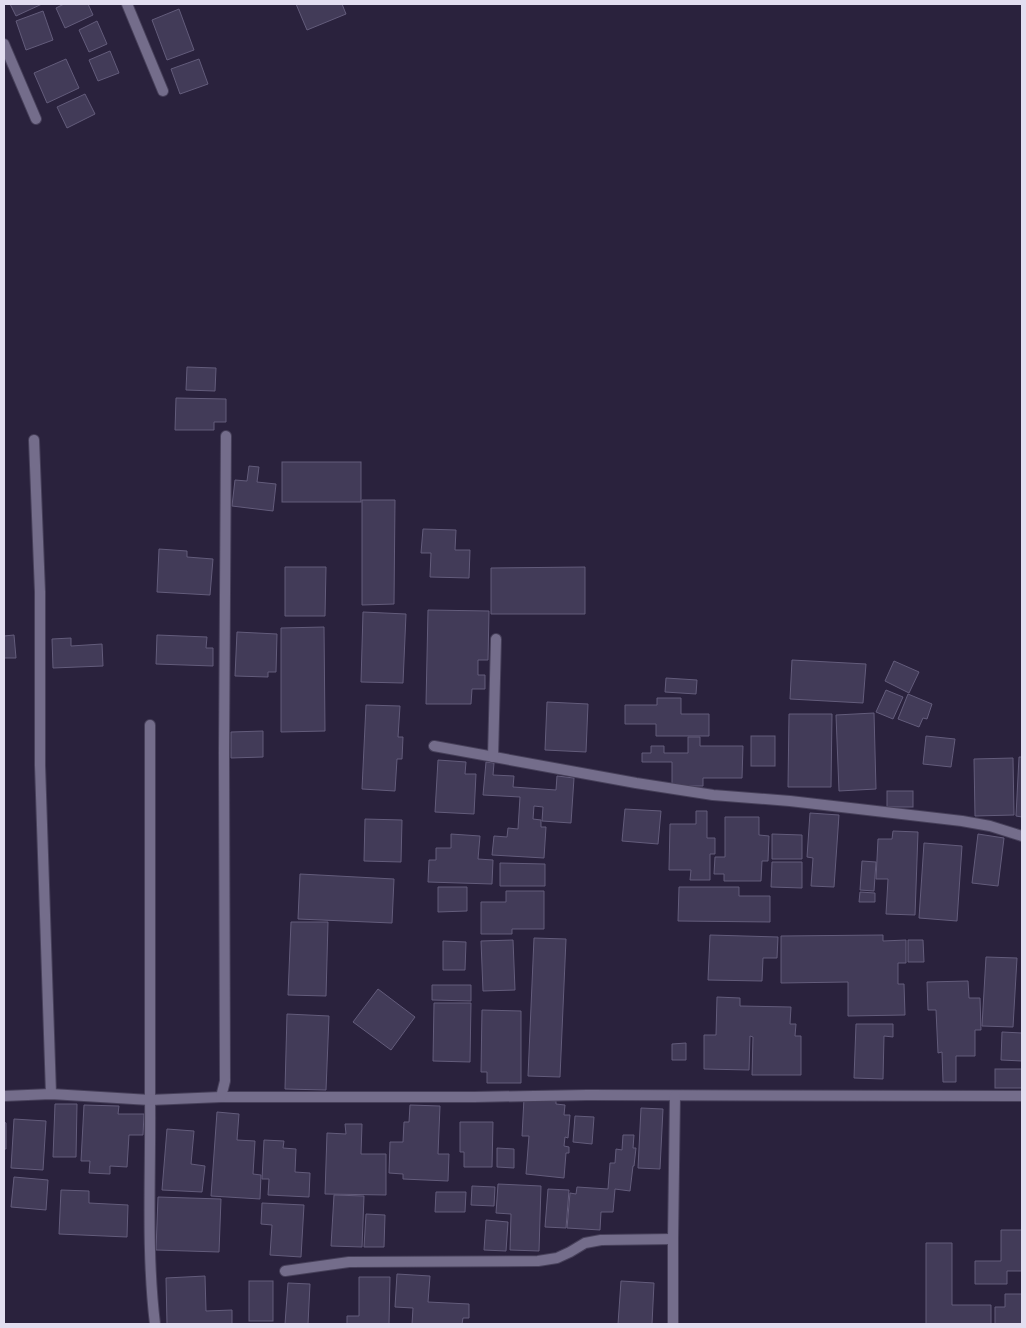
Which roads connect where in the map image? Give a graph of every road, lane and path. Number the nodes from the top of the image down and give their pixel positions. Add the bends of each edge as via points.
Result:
1 (127, 4) edge
2 (4, 44) edge
3 (163, 91) dead end
4 (36, 119) dead end
5 (226, 436) dead end
6 (34, 440) dead end
7 (496, 639) dead end
8 (150, 725) dead end
9 (434, 746) dead end
10 (493, 757) junction
11 (1022, 836) edge
12 (51, 1094) junction
13 (4, 1096) edge
14 (675, 1096) junction
15 (1022, 1096) edge
16 (221, 1097) junction
17 (150, 1100) junction
18 (673, 1239) junction
19 (285, 1271) dead end
20 (155, 1324) edge
21 (673, 1324) edge

1 - 3 street
2 - 4 street
5 - 16 street via 225,1081
6 - 12 street
7 - 10 street
8 - 17 street
9 - 10 street
10 - 11 street via 713,795 962,821
12 - 13 street
12 - 17 street
14 - 15 street
14 - 16 street
14 - 18 street
16 - 17 street
17 - 20 street via 149,1207
18 - 19 street via 601,1240 585,1243 557,1258 538,1261 349,1262
18 - 21 street

